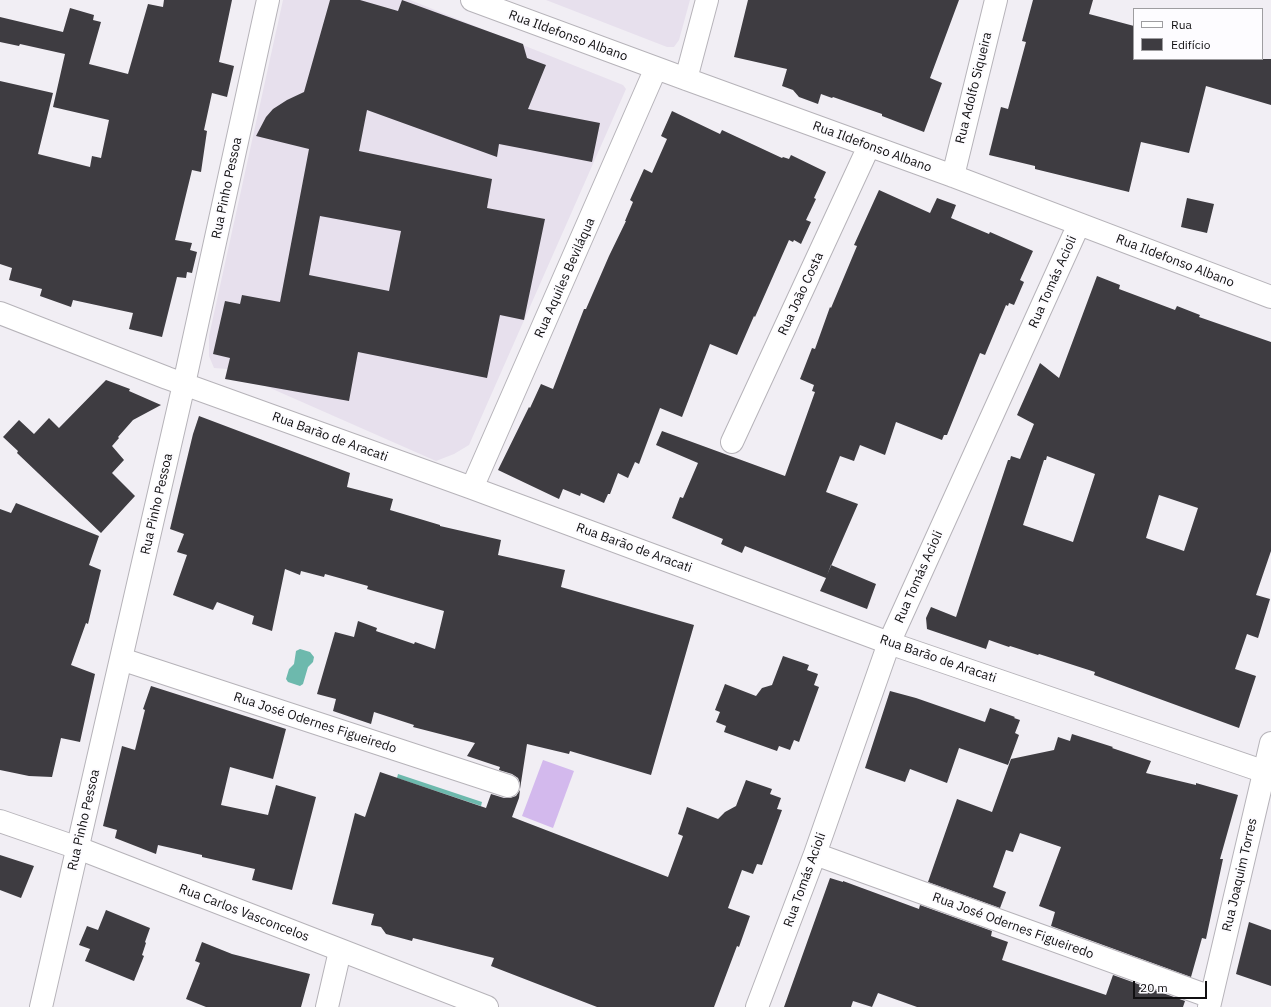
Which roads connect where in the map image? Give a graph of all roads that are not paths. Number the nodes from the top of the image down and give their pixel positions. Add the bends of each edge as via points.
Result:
1 (268, 0) edge
2 (472, 0) edge
3 (707, 0) edge
4 (996, 0) edge
5 (656, 68) junction
6 (686, 79) junction
7 (870, 146) junction
8 (953, 176) junction
9 (1079, 224) junction
10 (1271, 297) edge
11 (0, 313) edge
12 (184, 384) junction
13 (732, 442) dead end
14 (472, 488) junction
15 (889, 643) junction
16 (121, 659) junction
17 (1271, 743) edge
18 (1268, 772) edge
19 (508, 786) dead end
20 (0, 821) edge
21 (78, 848) junction
22 (815, 854) junction
23 (340, 951) junction
24 (1210, 1002) edge
25 (41, 1007) edge
26 (327, 1007) edge
27 (487, 1007) edge
28 (757, 1007) edge

1 - 12 street, Rua Pinho Pessoa
2 - 5 street, Rua Ildefonso Albano
3 - 6 street
4 - 8 street, Rua Adolfo Siqueira
5 - 6 street, Rua Ildefonso Albano
5 - 14 street, Rua Aquiles Beviláqua
6 - 7 street, Rua Ildefonso Albano
7 - 8 street, Rua Ildefonso Albano
7 - 13 street, Rua João Costa
8 - 9 street, Rua Ildefonso Albano
9 - 10 street, Rua Ildefonso Albano
9 - 15 street, Rua Tomás Acioli
11 - 12 street, Rua Barão de Aracati
12 - 14 street, Rua Barão de Aracati
12 - 16 street, Rua Pinho Pessoa
14 - 15 street, Rua Barão de Aracati
15 - 18 street, Rua Barão de Aracati
15 - 22 street, Rua Tomás Acioli
16 - 19 street, Rua José Odernes Figueiredo
16 - 21 street, Rua Pinho Pessoa
17 - 18 street, Rua Joaquim Torres
18 - 24 street, Rua Joaquim Torres
20 - 21 street, Rua Carlos Vasconcelos
21 - 23 street, Rua Carlos Vasconcelos
21 - 25 street, Rua Pinho Pessoa
22 - 24 street, Rua José Odernes Figueiredo
22 - 28 street, Rua Tomás Acioli
23 - 26 street
23 - 27 street, Rua Carlos Vasconcelos

